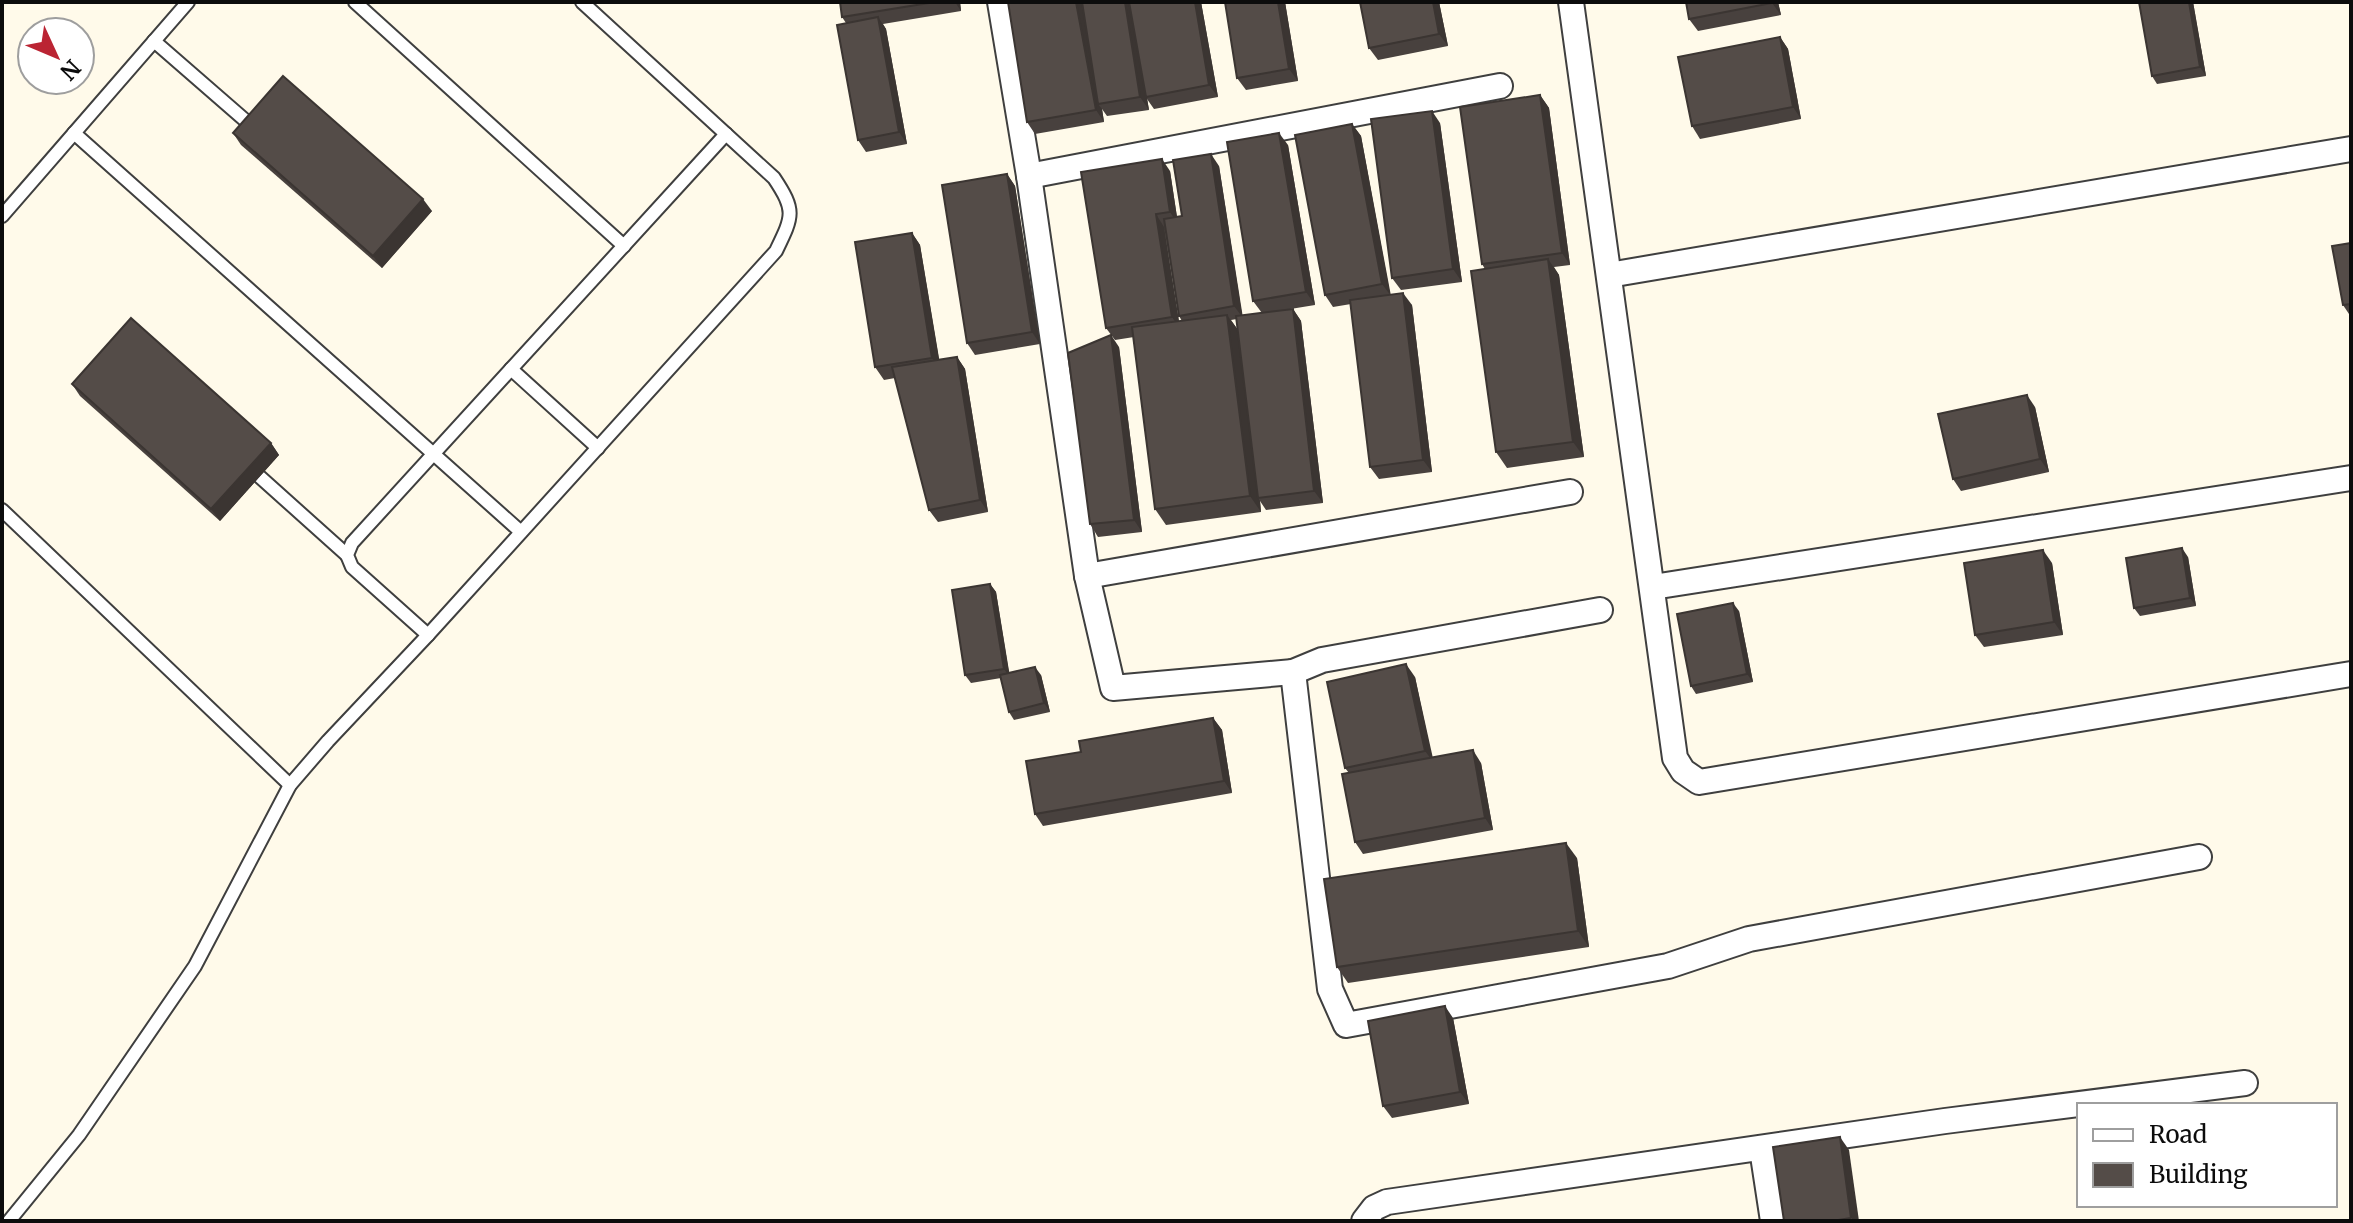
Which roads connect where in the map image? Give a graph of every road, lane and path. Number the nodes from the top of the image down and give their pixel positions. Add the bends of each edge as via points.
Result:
1 (188, 2) edge
2 (355, 2) edge
3 (582, 2) edge
4 (1000, 2) edge
5 (1571, 2) edge
6 (154, 41) junction
7 (1500, 86) dead end
8 (255, 129) edge
9 (74, 133) junction
10 (726, 134) junction
11 (2351, 149) edge
12 (1029, 176) junction
13 (2, 216) edge
14 (624, 246) junction
15 (1609, 275) junction
16 (511, 369) junction
17 (598, 448) junction
18 (434, 453) junction
19 (260, 477) edge
20 (2351, 478) edge
21 (1570, 492) dead end
22 (2, 510) edge
23 (521, 532) junction
24 (347, 555) junction
25 (1087, 576) junction
26 (1653, 587) junction
27 (1600, 610) dead end
28 (428, 635) junction
29 (1293, 672) junction
30 (2351, 674) edge
31 (290, 785) junction
32 (2199, 857) dead end
33 (2245, 1083) dead end
34 (2087, 1103) edge
35 (2077, 1104) edge
36 (1762, 1149) junction
37 (9, 1221) edge
38 (1364, 1221) edge
39 (1773, 1221) edge

1 - 6 lane
2 - 14 lane
3 - 10 lane
4 - 12 street
5 - 15 street
6 - 8 lane
6 - 9 lane
7 - 12 street
9 - 13 lane
9 - 18 lane
10 - 14 lane
10 - 17 lane via 774,178 790,202 788,226 776,251
11 - 15 street
12 - 25 street
14 - 16 lane
15 - 26 street
16 - 17 lane
16 - 18 lane
17 - 23 lane
18 - 23 lane
18 - 24 lane
19 - 24 lane
20 - 26 street
21 - 25 street
22 - 31 lane
23 - 28 lane
24 - 28 lane via 352,567
25 - 29 street via 1113,688
26 - 30 street via 1675,758 1699,782
27 - 29 street via 1322,660
28 - 31 lane
29 - 32 street via 1330,989 1346,1025 1668,966 1749,939
31 - 37 lane via 195,966 79,1135
33 - 34 street
35 - 36 street
36 - 38 street via 1387,1202
36 - 39 street

